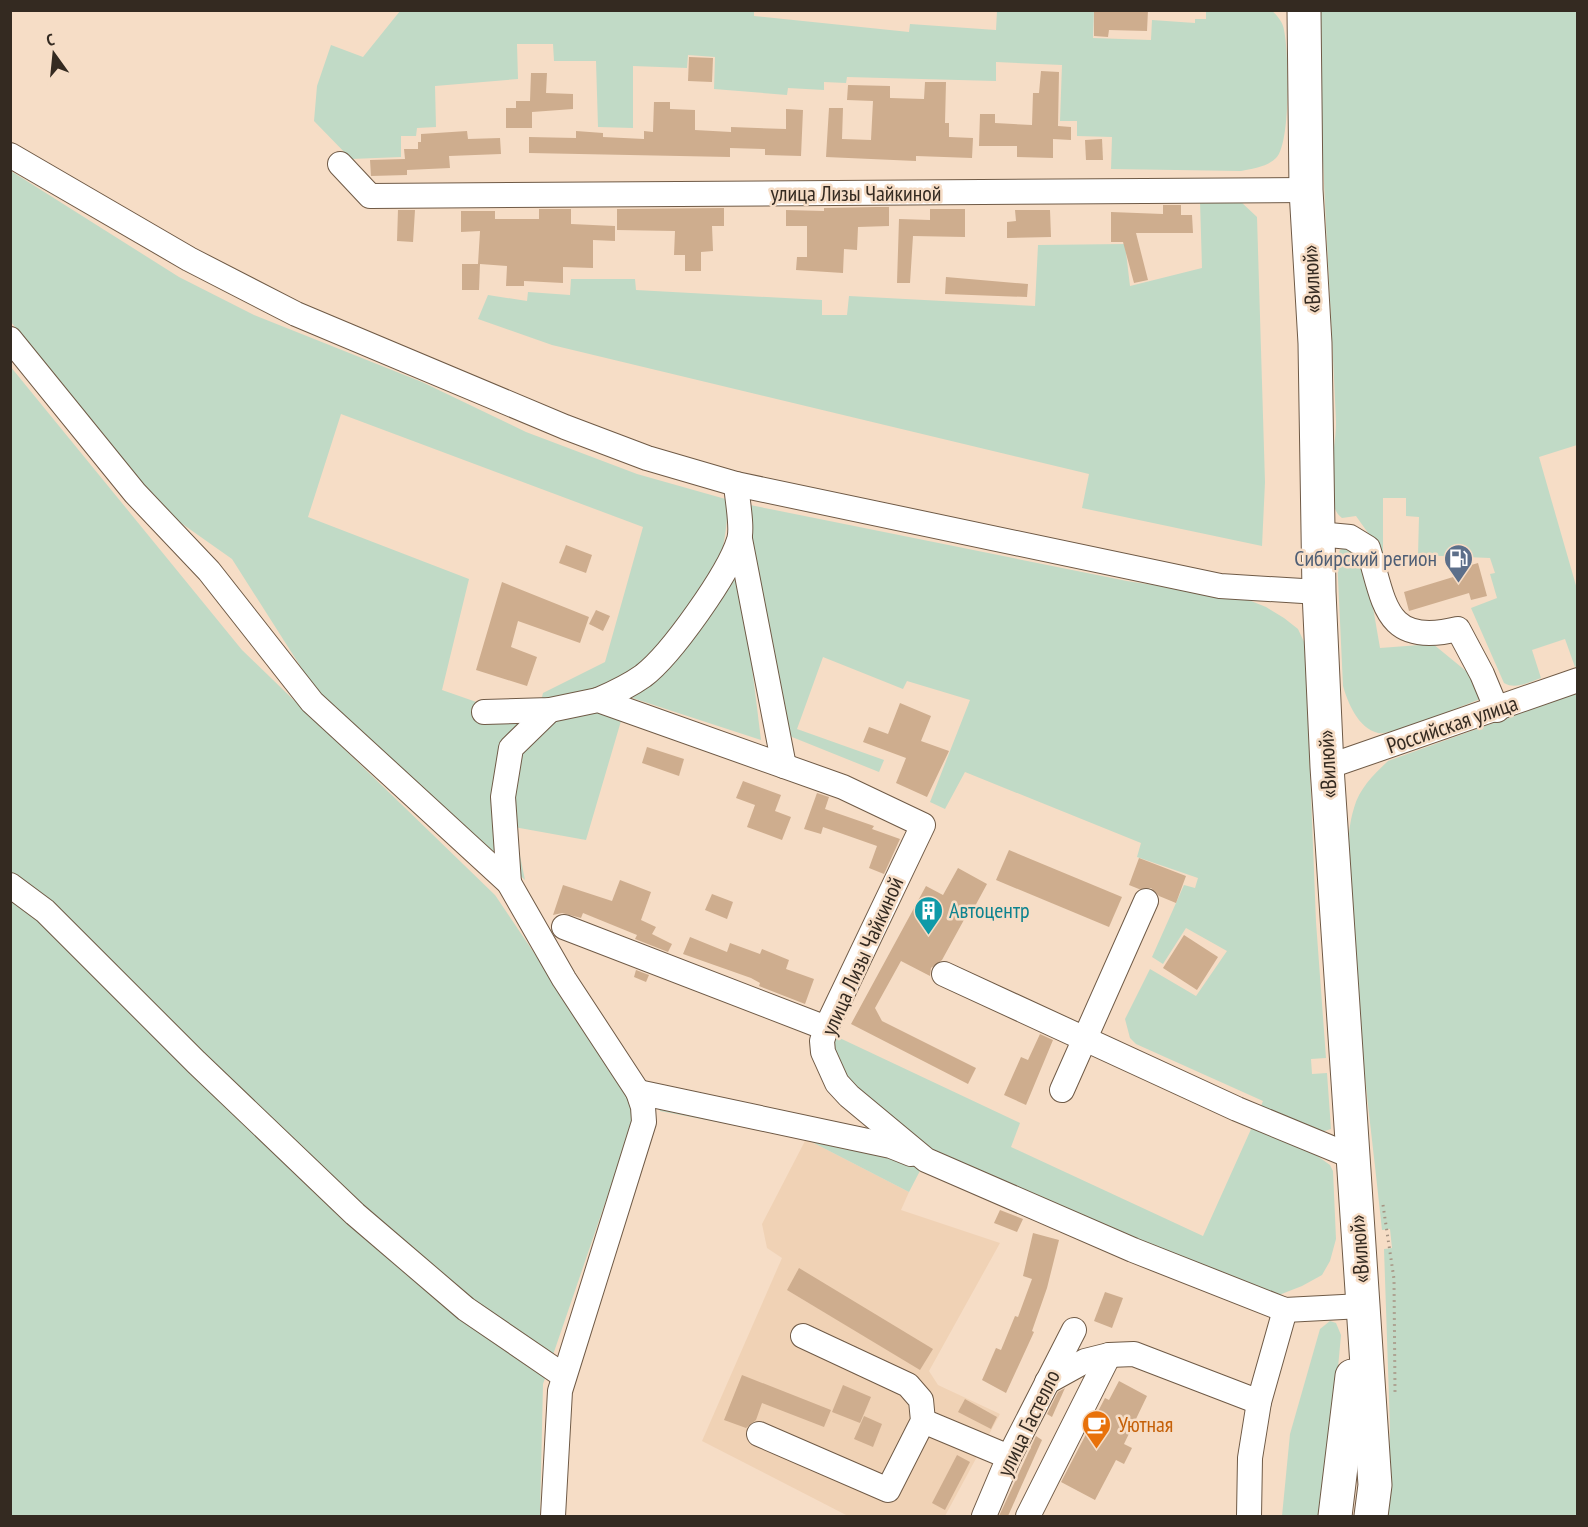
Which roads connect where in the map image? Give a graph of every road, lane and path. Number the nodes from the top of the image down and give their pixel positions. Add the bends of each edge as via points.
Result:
1 (1304, 10) edge
2 (10, 155) edge
3 (340, 164) dead end
4 (1306, 190) junction
5 (10, 339) edge
6 (736, 484) junction
7 (1318, 534) junction
8 (740, 539) junction
9 (1319, 592) junction
10 (1578, 680) edge
11 (598, 700) junction
12 (550, 710) junction
13 (1497, 710) junction
14 (484, 712) dead end
15 (784, 766) junction
16 (1327, 767) junction
17 (509, 883) junction
18 (10, 885) edge
19 (1146, 901) dead end
20 (564, 927) dead end
21 (944, 974) dead end
22 (826, 1028) junction
23 (1086, 1040) junction
24 (1062, 1090) dead end
25 (638, 1092) junction
26 (1353, 1157) junction
27 (926, 1160) junction
28 (1362, 1306) junction
29 (1285, 1310) junction
30 (1074, 1330) dead end
31 (803, 1336) dead end
32 (1109, 1355) junction
33 (564, 1376) junction
34 (1047, 1382) junction
35 (1258, 1402) junction
36 (922, 1421) junction
37 (759, 1434) dead end
38 (1009, 1457) junction
39 (553, 1516) edge
40 (984, 1516) edge
41 (1028, 1516) edge
42 (1249, 1516) edge
43 (1335, 1516) edge
44 (1371, 1516) edge

1 - 4 highway, «Вилюй»
2 - 6 street via 189,259 296,314 565,427 647,458
3 - 4 street, улица Лизы Чайкиной via 370,196
4 - 7 highway, «Вилюй» via 1315,343
5 - 17 street via 135,493 208,571 312,702
6 - 8 street
6 - 9 street via 1220,585
7 - 9 highway, «Вилюй»
7 - 13 street via 1350,537 1368,548 1394,622 1402,628 1419,632 1458,629
8 - 11 street via 676,643 637,680
8 - 15 street
9 - 16 highway, «Вилюй»
10 - 13 street, Российская улица
11 - 12 street
11 - 15 street, улица Лизы Чайкиной
12 - 14 street
12 - 17 street via 511,748 503,797
13 - 16 street, Российская улица
15 - 22 street, улица Лизы Чайкиной via 843,787 923,825
16 - 26 highway, «Вилюй»
17 - 25 street via 564,980
18 - 33 street via 45,911 355,1214 466,1309
19 - 23 street
20 - 22 street
21 - 23 street
22 - 27 street, улица Лизы Чайкиной via 823,1052 837,1083
23 - 24 street
23 - 26 street
25 - 27 street via 891,1146
25 - 33 street via 644,1122
26 - 28 highway, «Вилюй»
27 - 29 street, улица Лизы Чайкиной via 1133,1250
28 - 29 street
28 - 43 highway
28 - 44 highway, «Вилюй» via 1375,1485
29 - 35 street
30 - 34 street, улица Гастелло
31 - 36 street via 908,1385 921,1400
32 - 34 street via 1085,1361
32 - 35 street via 1134,1354
32 - 41 street
33 - 39 street
34 - 38 street, улица Гастелло
35 - 42 street via 1250,1458
36 - 37 street via 888,1490
36 - 38 street
38 - 40 street, улица Гастелло

